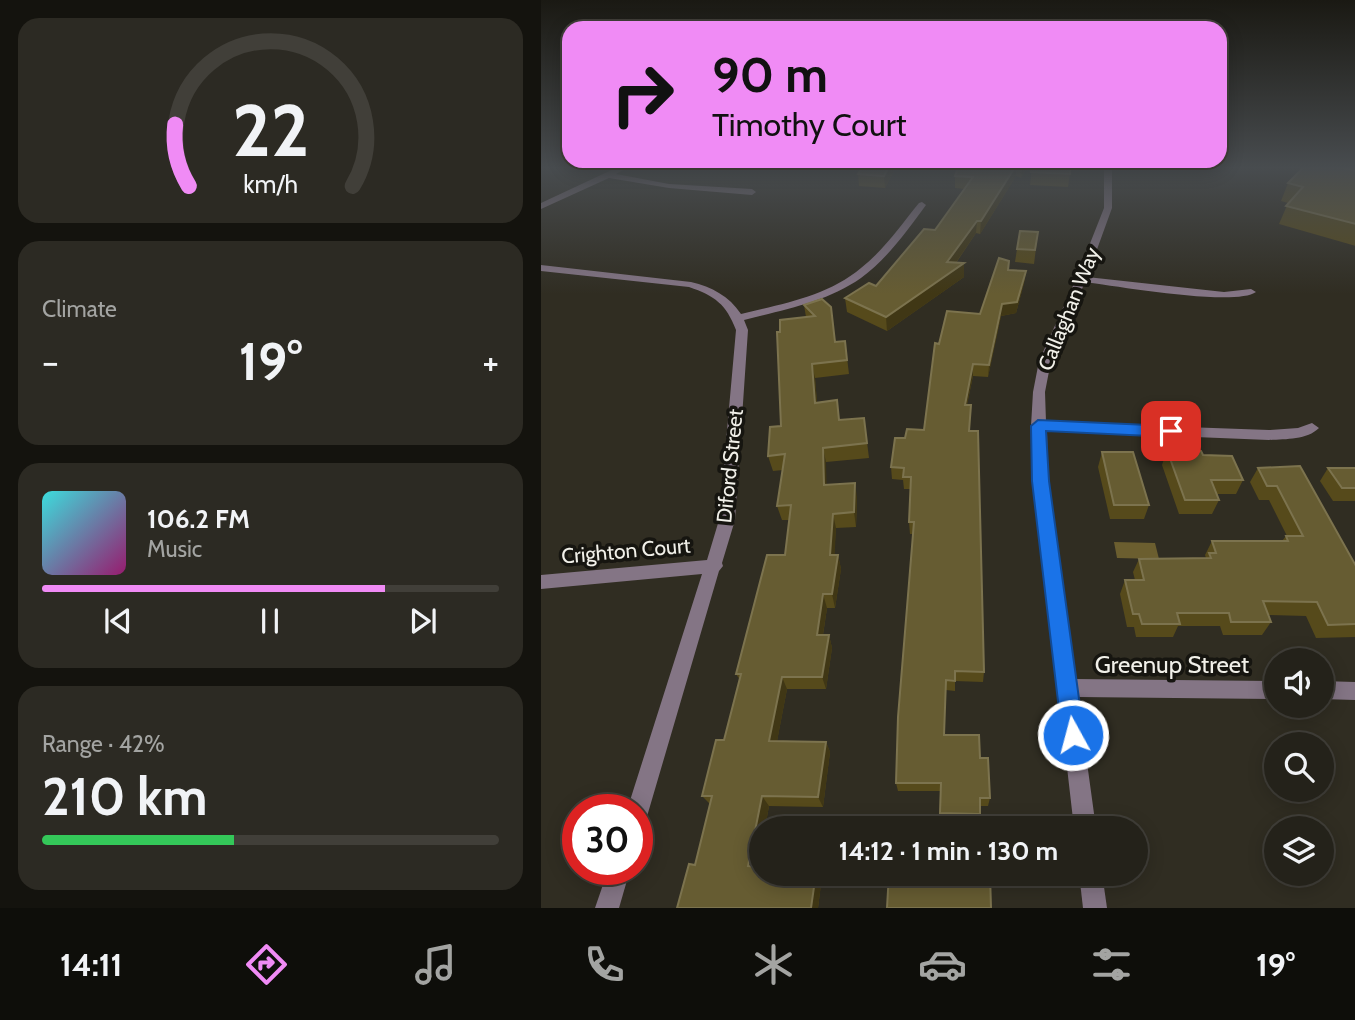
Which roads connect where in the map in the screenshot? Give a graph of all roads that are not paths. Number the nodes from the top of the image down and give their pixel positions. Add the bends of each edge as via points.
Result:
1 (918, 209) edge
2 (1107, 209) edge
3 (541, 268) edge
4 (1081, 279) junction
5 (1251, 292) dead end
6 (739, 318) junction
7 (1038, 426) junction
8 (1312, 428) dead end
9 (715, 566) junction
10 (541, 582) edge
11 (1067, 688) junction
12 (1264, 690) edge
13 (1334, 690) edge
14 (1355, 691) edge
15 (643, 794) edge
16 (1083, 816) edge
17 (614, 885) edge
18 (1092, 886) edge
19 (607, 908) edge
20 (1095, 908) edge

1 - 6 street via 856,277 825,292
2 - 4 street, Callaghan Way
3 - 6 street via 700,287 723,300
4 - 5 street via 1224,295
4 - 7 street, Callaghan Way via 1045,361
6 - 9 street, Diford Street via 742,330 731,479
7 - 8 street via 1269,435
7 - 11 street, Callaghan Way
9 - 10 street, Crighton Court
9 - 15 street, Diford Street
11 - 12 street, Greenup Street
11 - 16 street, Callaghan Way
13 - 14 street
17 - 19 street
18 - 20 street

